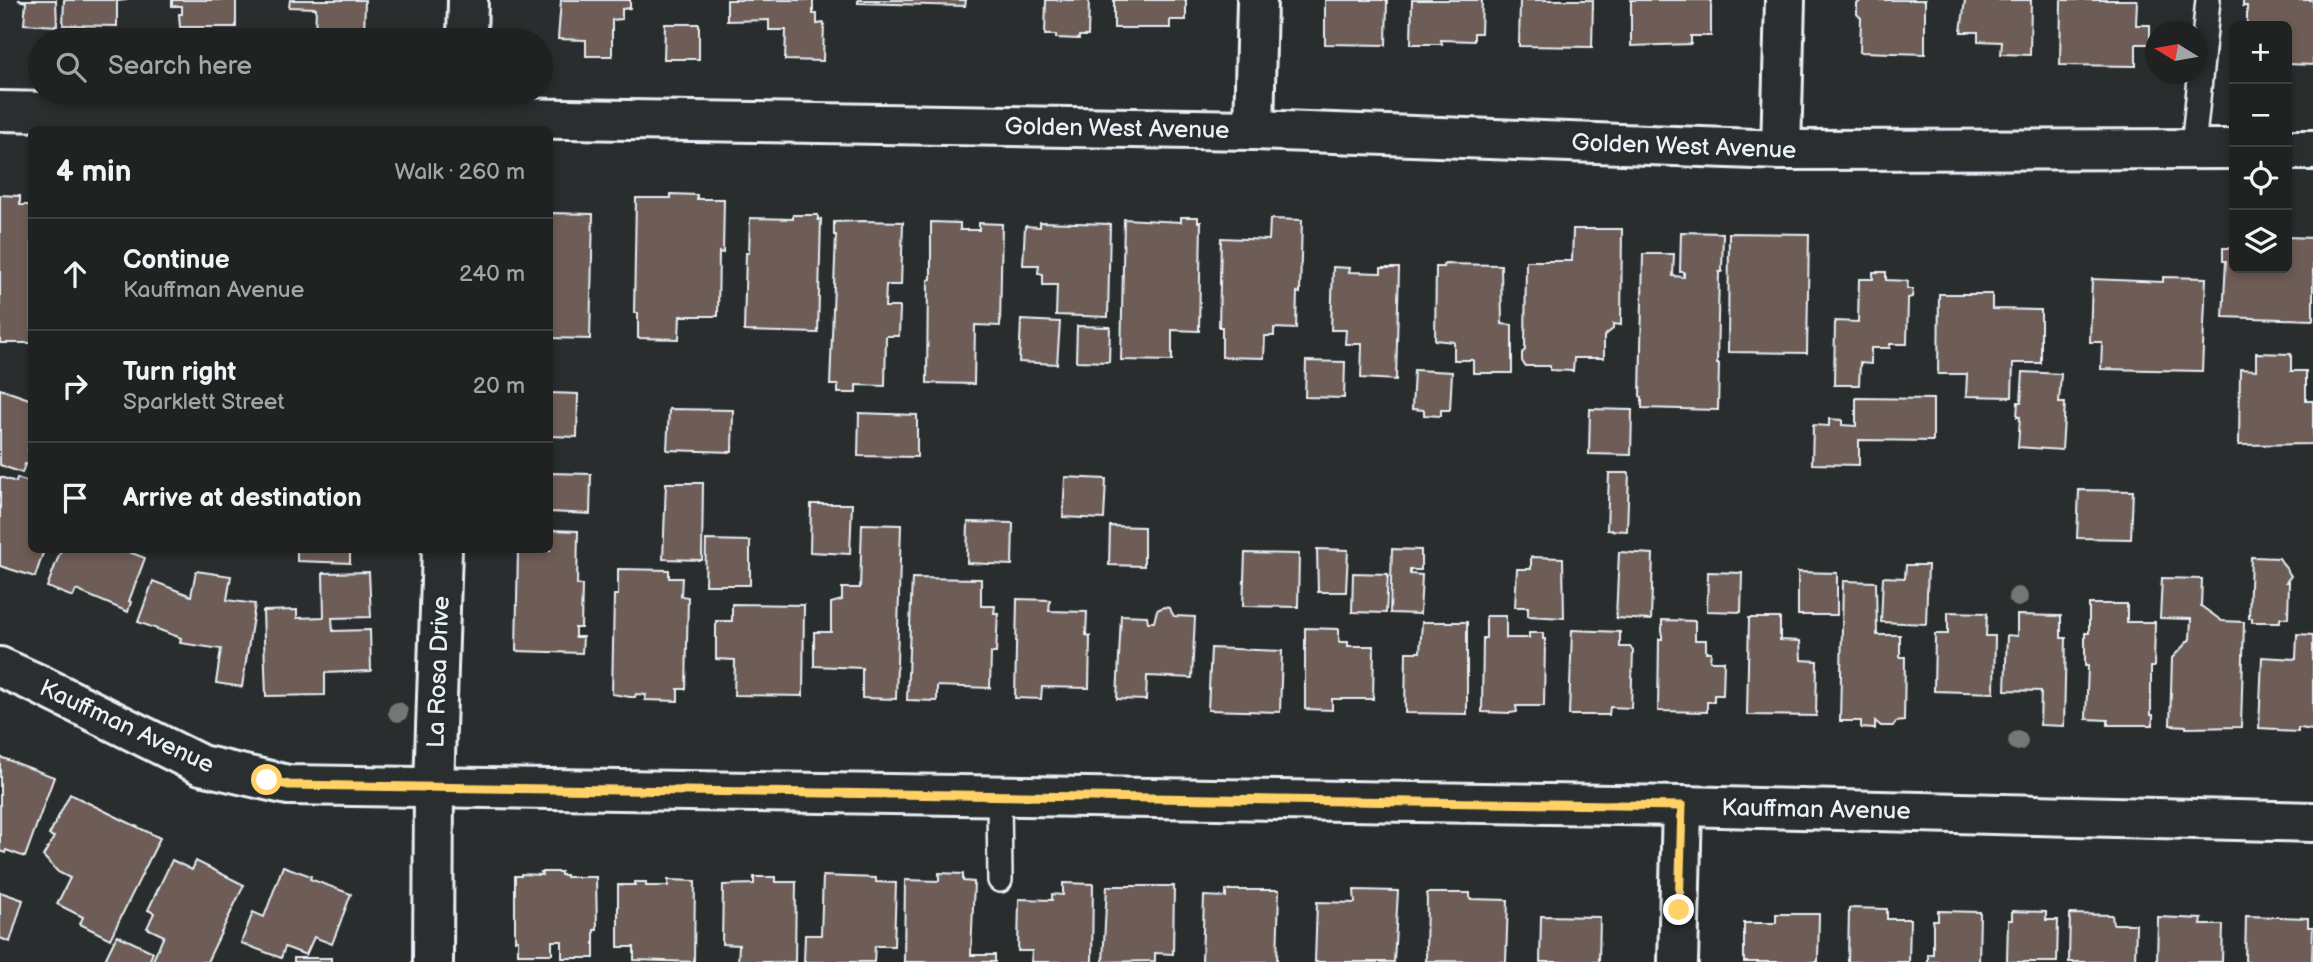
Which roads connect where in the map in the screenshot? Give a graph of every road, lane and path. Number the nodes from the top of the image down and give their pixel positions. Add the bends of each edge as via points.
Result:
1 (468, 0) edge
2 (1257, 0) edge
3 (1785, 0) edge
4 (2208, 0) edge
5 (467, 28) edge
6 (0, 110) edge
7 (460, 113) edge
8 (1254, 130) junction
9 (2193, 148) junction
10 (2229, 149) edge
11 (1781, 150) junction
12 (2292, 150) edge
13 (2313, 150) edge
14 (442, 553) edge
15 (0, 667) edge
16 (434, 787) junction
17 (999, 797) junction
18 (1682, 806) junction
19 (2313, 822) edge
20 (1000, 880) dead end
21 (433, 962) edge
22 (1678, 962) edge

1 - 5 street
2 - 8 street
3 - 11 street
4 - 9 lane
6 - 7 street, Golden West Avenue via 405,119
7 - 8 street, Golden West Avenue
8 - 11 street, Golden West Avenue
9 - 10 street, Golden West Avenue
9 - 11 street, Golden West Avenue
12 - 13 street
14 - 16 street, La Rosa Drive
15 - 16 street, Kauffman Avenue via 201,765 289,785
16 - 17 street, Kauffman Avenue
16 - 21 street, La Rosa Drive
17 - 18 street, Kauffman Avenue
17 - 20 lane
18 - 19 street, Kauffman Avenue
18 - 22 street

